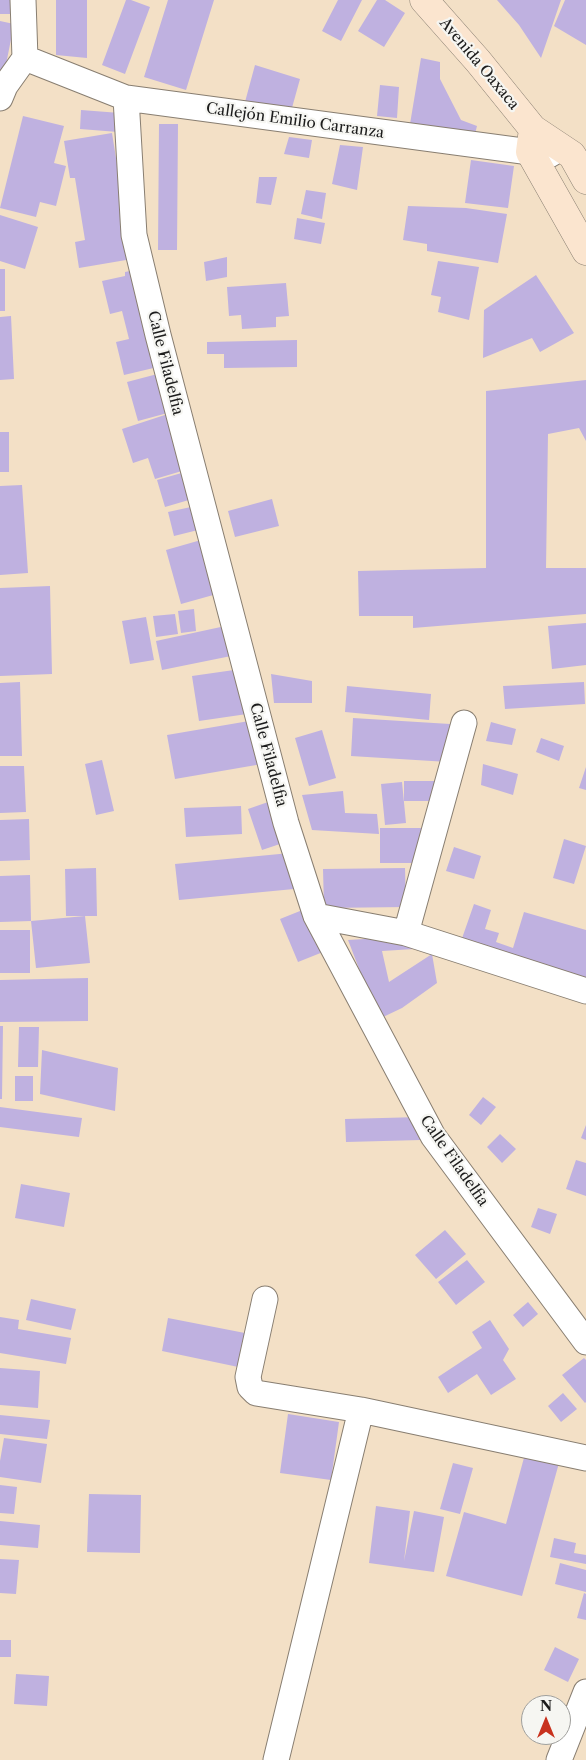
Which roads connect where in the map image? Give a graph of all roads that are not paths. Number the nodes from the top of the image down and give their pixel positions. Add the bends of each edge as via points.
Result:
1 (22, 0) edge
2 (424, 0) edge
3 (25, 58) junction
4 (0, 98) edge
5 (126, 98) junction
6 (532, 141) junction
7 (579, 155) edge
8 (586, 180) edge
9 (586, 250) edge
10 (464, 723) dead end
11 (316, 916) junction
12 (406, 932) junction
13 (586, 991) edge
14 (265, 1299) dead end
15 (586, 1342) edge
16 (361, 1410) junction
17 (586, 1458) edge
18 (586, 1692) edge
19 (276, 1760) edge
20 (559, 1760) edge

1 - 3 street
2 - 6 street, Avenida Oaxaca via 478,61
3 - 4 street
3 - 5 street, Callejón Emilio Carranza
5 - 6 street, Callejón Emilio Carranza
5 - 11 street, Calle Filadelfia via 134,235 286,824
6 - 7 street, Avenida Oaxaca
6 - 9 street
7 - 8 street
10 - 12 street
11 - 12 street
11 - 15 street, Calle Filadelfia via 433,1136
12 - 13 street
14 - 16 street via 248,1377 250,1387 256,1393
16 - 17 street
16 - 19 street
18 - 20 street

